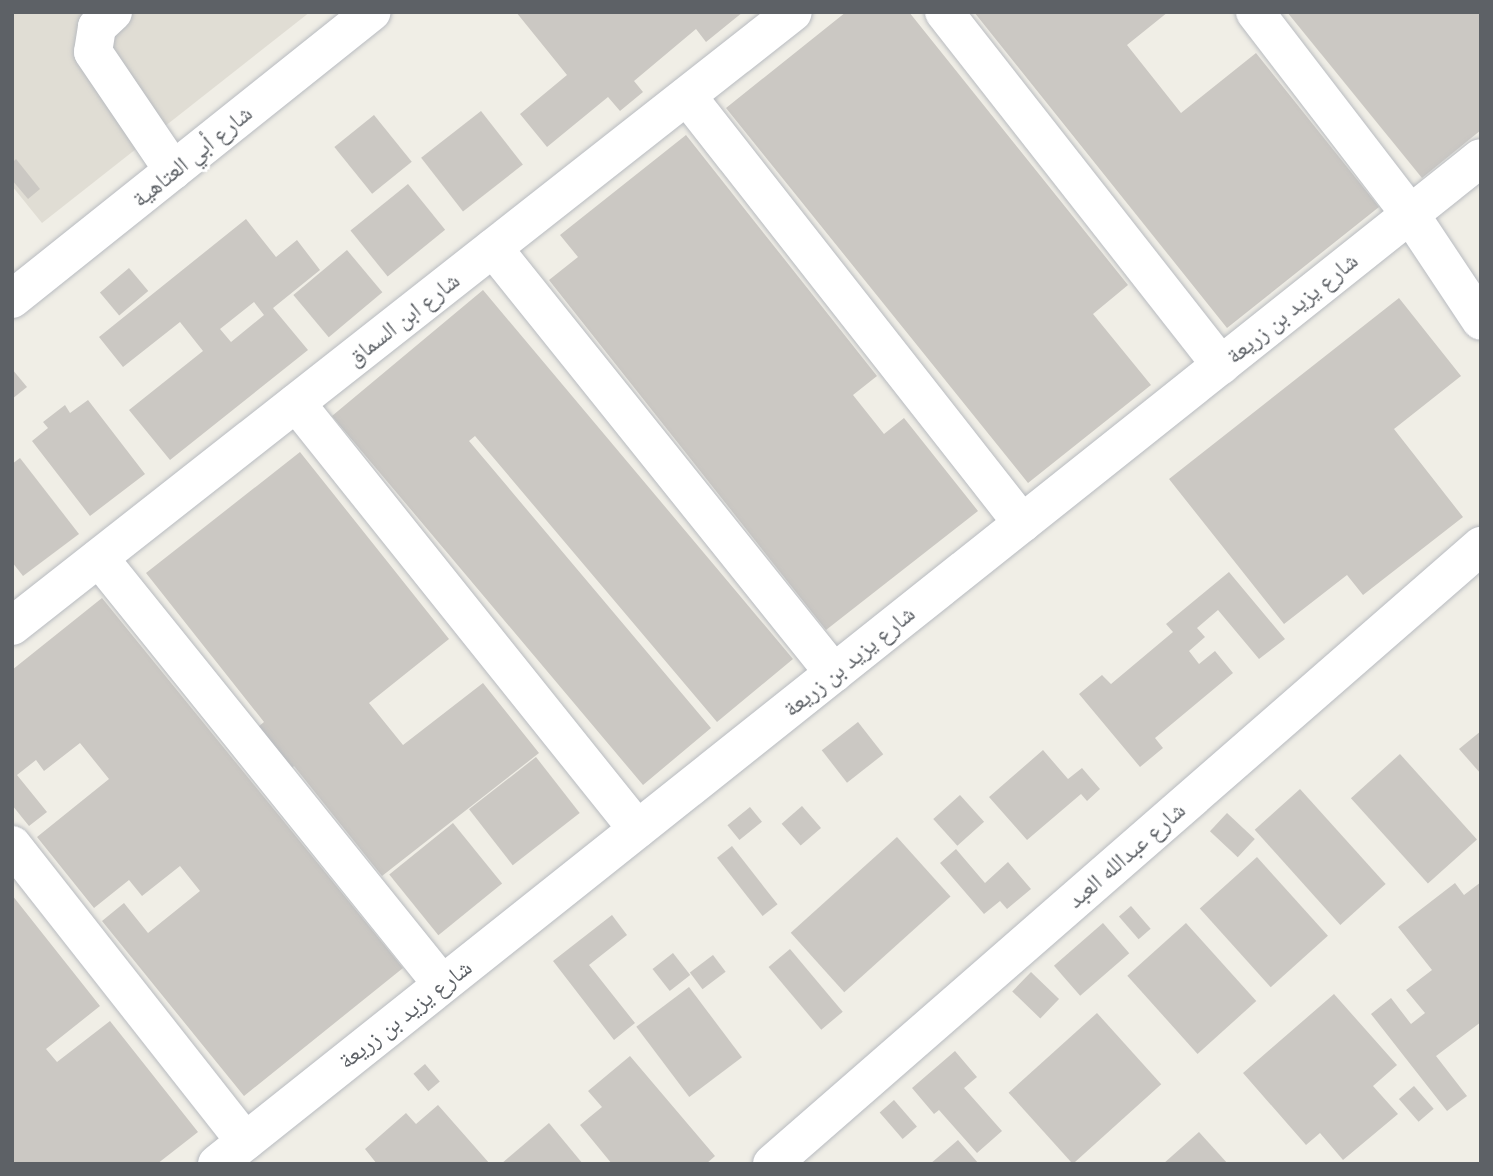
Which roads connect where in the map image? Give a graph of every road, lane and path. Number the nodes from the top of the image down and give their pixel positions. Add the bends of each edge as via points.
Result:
1 (113, 12) edge
2 (372, 12) edge
3 (793, 12) edge
4 (944, 12) edge
5 (1255, 12) edge
6 (687, 96) junction
7 (1481, 158) edge
8 (173, 170) junction
9 (1409, 214) junction
10 (493, 248) junction
11 (17, 286) edge
12 (1481, 321) edge
13 (1221, 365) junction
14 (296, 402) junction
15 (1022, 523) junction
16 (1481, 546) edge
17 (99, 558) junction
18 (12, 626) edge
19 (834, 673) junction
20 (637, 829) junction
21 (12, 845) edge
22 (442, 985) junction
23 (231, 1152) edge
24 (772, 1164) edge

1 - 8 street via 97,27 93,52
2 - 8 street, شارع أبي العتاهية
3 - 6 street, شارع ابن السماق
4 - 13 street
5 - 9 street
6 - 10 street, شارع ابن السماق
6 - 15 street
7 - 9 street, شارع يزيد بن زريعة
8 - 11 street, شارع أبي العتاهية
9 - 12 street
9 - 13 street, شارع يزيد بن زريعة
10 - 14 street, شارع ابن السماق
10 - 19 street
13 - 15 street, شارع يزيد بن زريعة
14 - 17 street, شارع ابن السماق
14 - 20 street
15 - 19 street, شارع يزيد بن زريعة
16 - 24 street, شارع عبدالله العبد
17 - 18 street, شارع ابن السماق
17 - 22 street
19 - 20 street, شارع يزيد بن زريعة
20 - 22 street, شارع يزيد بن زريعة
21 - 23 street
22 - 23 street, شارع يزيد بن زريعة

